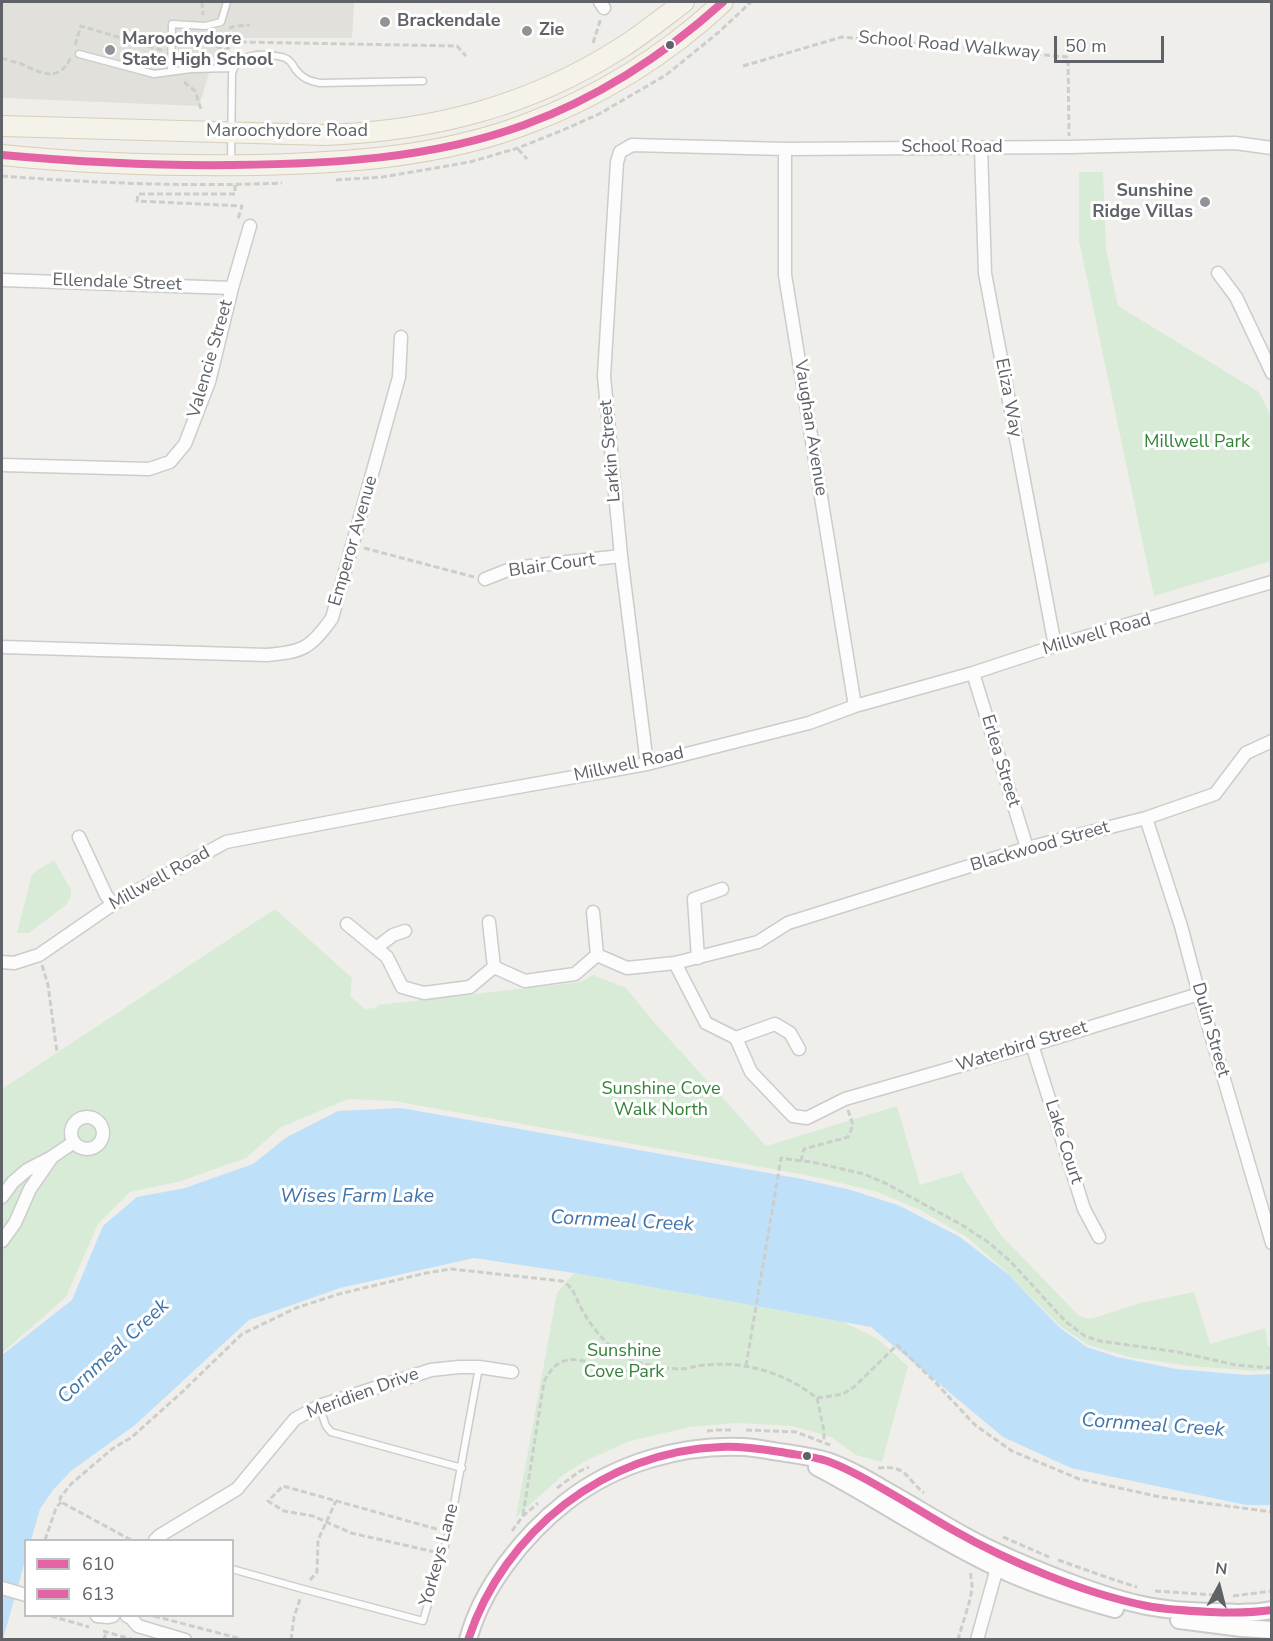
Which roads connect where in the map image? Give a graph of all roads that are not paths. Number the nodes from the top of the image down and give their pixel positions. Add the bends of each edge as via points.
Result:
1 (227, 2) edge
2 (684, 2) edge
3 (723, 2) edge
4 (79, 54) dead end
5 (233, 68) junction
6 (171, 71) junction
7 (423, 81) dead end
8 (2, 126) edge
9 (231, 133) junction
10 (632, 145) joint
11 (981, 148) junction
12 (1272, 148) edge
13 (785, 149) junction
14 (2, 155) edge
15 (233, 175) junction
16 (250, 226) road end
17 (1218, 273) dead end
18 (2, 280) edge
19 (232, 288) junction
20 (401, 338) dead end
21 (1272, 373) edge
22 (2, 465) edge
23 (621, 556) junction
24 (484, 579) road end
25 (1272, 582) edge
26 (1055, 646) junction
27 (2, 647) edge
28 (973, 674) junction
29 (855, 706) junction
30 (1272, 741) edge
31 (647, 764) junction
32 (1146, 818) junction
33 (79, 837) dead end
34 (1027, 848) junction
35 (722, 889) dead end
36 (113, 904) junction
37 (592, 912) dead end
38 (489, 922) dead end
39 (347, 924) dead end
40 (405, 931) dead end
41 (376, 948) junction
42 (597, 956) junction
43 (698, 958) junction
44 (2, 962) edge
45 (675, 963) junction
46 (494, 967) junction
47 (1199, 994) junction
48 (736, 1038) junction
49 (1032, 1045) junction
50 (799, 1049) dead end
51 (74, 1142) dead end
52 (52, 1157) junction
53 (2, 1197) edge
54 (1099, 1237) dead end
55 (2, 1241) edge
56 (1272, 1244) edge
57 (479, 1366) junction
58 (512, 1372) dead end
59 (319, 1406) junction
60 (781, 1452) junction
61 (462, 1468) junction
62 (878, 1486) junction
63 (922, 1526) junction
64 (160, 1539) edge
65 (999, 1561) junction
66 (234, 1570) edge
67 (2, 1588) edge
68 (24, 1594) edge
69 (1272, 1610) edge
70 (129, 1617) edge
71 (1272, 1630) edge
72 (185, 1640) edge
73 (468, 1640) edge
74 (977, 1640) edge

1 - 6 lane via 221,22 205,26 172,24
2 - 9 main road, Maroochydore Road via 583,70 471,115 358,134
3 - 15 main road, Maroochydore Road via 643,65 601,90 524,125 411,153
4 - 6 lane via 154,74
5 - 6 lane
5 - 7 lane via 241,59 261,54 285,57 308,81
5 - 9 lane
8 - 9 main road, Maroochydore Road
9 - 15 lane
10 - 13 street, School Road
10 - 23 street, Larkin Street via 620,152 617,162 604,376
11 - 12 street, School Road via 1235,143
11 - 13 street, School Road
11 - 26 street, Eliza Way via 985,273
13 - 29 street, Vaughan Avenue via 785,275
14 - 15 main road, Maroochydore Road
16 - 19 street, Valencie Street
17 - 21 street via 1236,297
18 - 19 street, Ellendale Street
19 - 22 street, Valencie Street via 209,382 185,444 170,462 149,469
20 - 27 street, Emperor Avenue via 399,377 332,618 306,647 267,655
23 - 24 street, Blair Court via 513,568
23 - 31 street, Larkin Street
25 - 26 street, Millwell Road
26 - 28 street, Millwell Road
28 - 29 street, Millwell Road
28 - 34 street, Erlea Street
29 - 31 street, Millwell Road via 809,723
30 - 32 street, Blackwood Street via 1246,753 1215,795
31 - 36 street, Millwell Road via 226,842
32 - 34 street, Blackwood Street
32 - 47 street, Dulin Street
33 - 36 street
34 - 43 street, Blackwood Street via 788,923 758,942
35 - 43 street via 694,899
36 - 44 street, Millwell Road via 39,955 14,963
37 - 42 street
38 - 46 street
39 - 41 street
40 - 41 street
41 - 46 street via 387,957 402,987 424,993 470,987
42 - 45 street, Blackwood Street via 627,968
42 - 46 street via 575,974 525,981
43 - 45 street, Blackwood Street
45 - 48 street via 706,1023
47 - 49 street, Waterbird Street
47 - 56 street, Dulin Street
48 - 49 street, Waterbird Street via 751,1072 792,1116 807,1118 845,1099
48 - 50 street via 775,1024 790,1033
49 - 54 street, Lake Court via 1084,1209
51 - 52 street
52 - 53 street via 27,1170
52 - 55 street
57 - 58 street, Meridien Drive
57 - 59 street, Meridien Drive via 430,1370
57 - 61 lane, Yorkeys Lane
59 - 61 lane via 331,1432
59 - 64 street, Meridien Drive via 295,1419 237,1489
60 - 62 street via 827,1461
60 - 63 street via 819,1468
60 - 73 street via 745,1447 691,1450 624,1468 588,1487 553,1512 517,1548 484,1599
61 - 66 lane, Yorkeys Lane via 449,1532 423,1621
62 - 63 street via 881,1495
62 - 65 street via 962,1534
63 - 65 street
65 - 69 street via 1138,1604 1224,1612
65 - 71 street via 1026,1581 1117,1609
65 - 74 street
67 - 68 street
70 - 72 street via 138,1626

